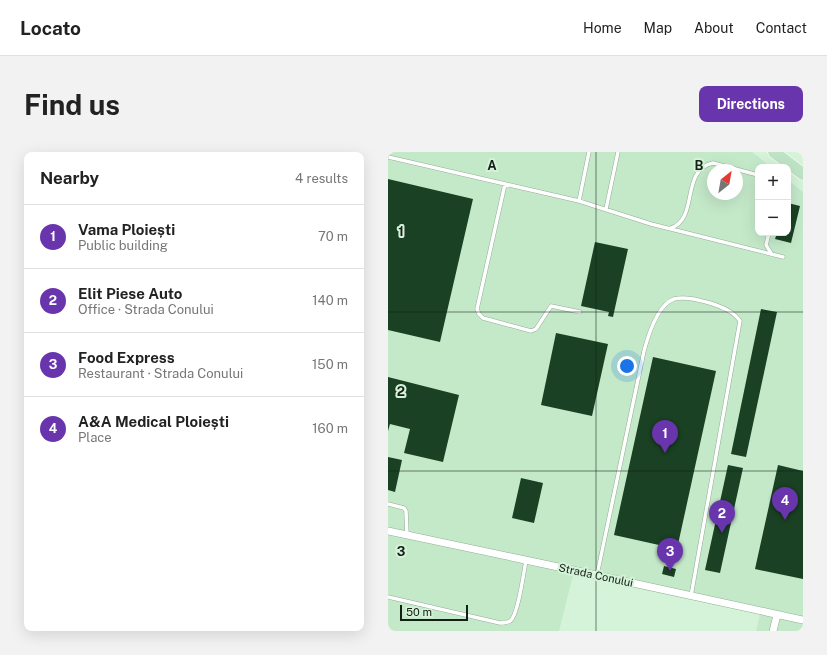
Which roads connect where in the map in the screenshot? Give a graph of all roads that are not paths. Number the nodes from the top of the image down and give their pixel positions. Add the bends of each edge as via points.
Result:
1 (589, 152) edge
2 (618, 152) edge
3 (774, 152) edge
4 (388, 157) edge
5 (755, 174) edge
6 (803, 174) edge
7 (505, 184) junction
8 (579, 201) junction
9 (606, 209) junction
10 (670, 228) junction
11 (768, 236) edge
12 (771, 254) junction
13 (783, 257) dead end
14 (580, 312) dead end
15 (388, 504) edge
16 (388, 531) edge
17 (406, 535) junction
18 (526, 560) junction
19 (597, 575) junction
20 (692, 596) junction
21 (388, 598) edge
22 (777, 615) junction
23 (803, 620) edge
24 (773, 631) edge

1 - 8 lane
2 - 9 lane
3 - 6 main road
4 - 7 lane
5 - 10 lane via 713,163 708,164 694,178 685,215 677,226
7 - 8 lane
7 - 14 lane via 477,310 479,314 483,318 534,331 551,306
8 - 9 lane
9 - 10 lane
10 - 12 lane
11 - 12 lane via 766,245
12 - 13 lane
15 - 17 lane via 404,508
16 - 17 street, Strada Conului
17 - 18 street, Strada Conului
18 - 19 street, Strada Conului
18 - 21 lane via 516,612 506,623
19 - 20 street, Strada Conului
19 - 20 lane via 649,333 662,308 673,300 693,298 727,309 740,321
20 - 22 street, Strada Conului
22 - 23 street, Strada Conului
22 - 24 street

